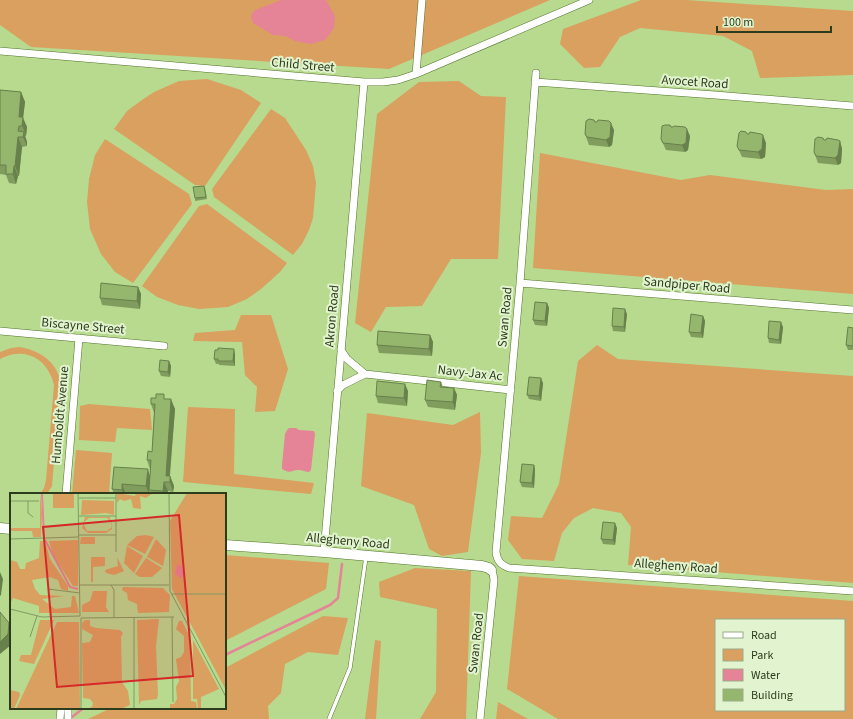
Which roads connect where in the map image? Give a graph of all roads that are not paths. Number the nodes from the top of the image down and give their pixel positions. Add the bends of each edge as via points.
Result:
1 (422, 0) edge
2 (589, 0) edge
3 (0, 51) edge
4 (536, 73) dead end
5 (416, 74) junction
6 (364, 82) junction
7 (535, 82) junction
8 (853, 106) edge
9 (520, 283) junction
10 (853, 310) edge
11 (0, 331) edge
12 (78, 338) junction
13 (164, 346) dead end
14 (341, 350) junction
15 (365, 374) junction
16 (511, 390) junction
17 (337, 391) junction
18 (66, 493) edge
19 (0, 528) edge
20 (10, 529) edge
21 (226, 545) edge
22 (324, 552) junction
23 (366, 556) junction
24 (499, 562) joint
25 (492, 570) joint
26 (853, 591) edge
27 (61, 709) edge
28 (60, 719) edge
29 (329, 719) edge
30 (480, 719) edge

1 - 5 street
2 - 5 street, Child Street
3 - 6 street, Child Street
4 - 7 street, Swan Road
5 - 6 street, Child Street via 398,80
6 - 14 street, Akron Road
7 - 8 street, Avocet Road
7 - 9 street, Swan Road
9 - 10 street, Sandpiper Road
9 - 16 street, Swan Road
11 - 12 street, Biscayne Street
12 - 13 street, Biscayne Street
12 - 18 street, Humboldt Avenue
14 - 15 street via 347,359
14 - 17 street, Akron Road
15 - 16 street, Navy-Jax Ac
15 - 17 street via 343,385
16 - 24 street, Swan Road via 496,552
17 - 22 street, Akron Road
19 - 20 street
21 - 22 street, Allegheny Road
22 - 23 street, Allegheny Road
23 - 25 street, Allegheny Road via 482,566
23 - 29 lane via 350,668
24 - 26 street, Allegheny Road via 509,568
25 - 30 street, Swan Road via 494,580
27 - 28 street

